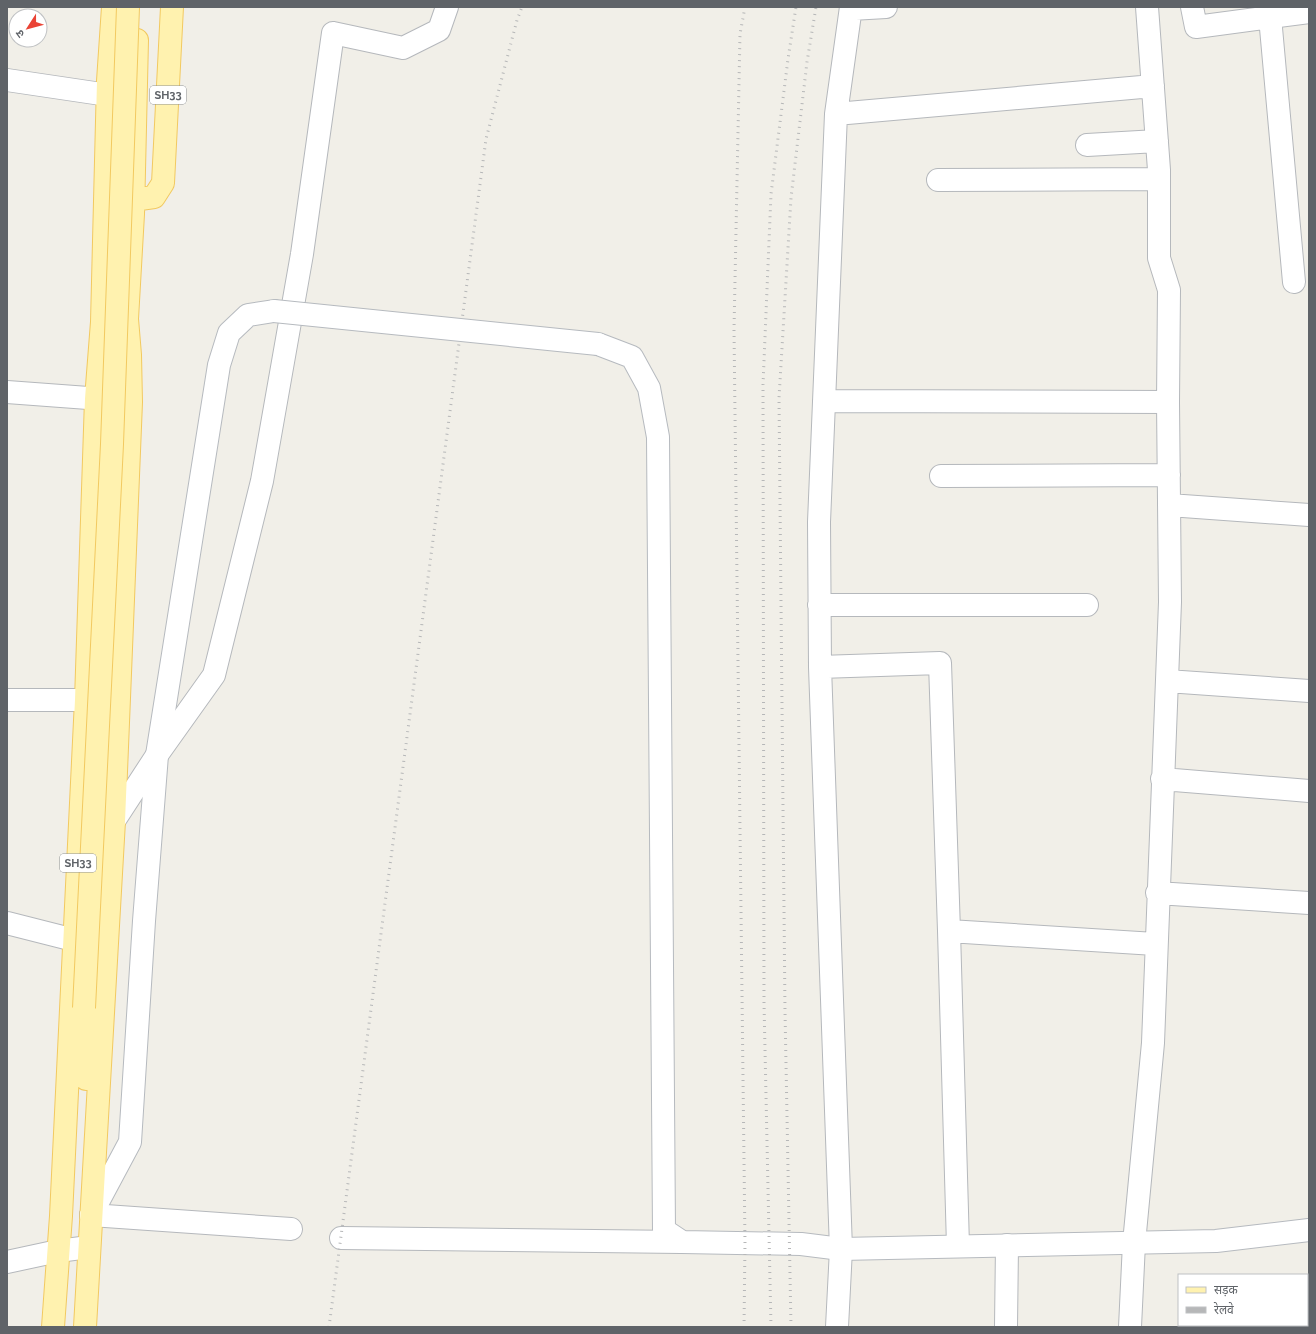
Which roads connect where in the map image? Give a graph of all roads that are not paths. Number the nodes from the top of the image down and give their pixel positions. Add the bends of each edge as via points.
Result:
1 (113, 7) edge
2 (128, 7) edge
3 (138, 7) edge
4 (172, 7) edge
5 (447, 7) edge
6 (886, 7) edge
7 (1147, 7) edge
8 (1192, 7) edge
9 (851, 8) edge
10 (1309, 12) edge
11 (1270, 17) junction
12 (7, 80) edge
13 (1153, 86) junction
14 (108, 95) junction
15 (836, 114) junction
16 (1157, 141) junction
17 (1087, 145) dead end
18 (1159, 179) junction
19 (938, 180) dead end
20 (133, 200) junction
21 (105, 203) junction
22 (1294, 282) dead end
23 (7, 392) edge
24 (96, 398) junction
25 (824, 401) junction
26 (131, 402) junction
27 (1168, 402) junction
28 (1169, 475) junction
29 (942, 476) dead end
30 (1169, 505) junction
31 (1309, 515) edge
32 (819, 605) junction
33 (1087, 605) dead end
34 (820, 667) junction
35 (1167, 681) junction
36 (1309, 691) edge
37 (7, 700) edge
38 (86, 700) junction
39 (157, 754) junction
40 (1162, 779) junction
41 (1309, 791) edge
42 (114, 821) junction
43 (1158, 893) junction
44 (1309, 903) edge
45 (7, 923) edge
46 (949, 931) junction
47 (74, 940) junction
48 (1156, 944) junction
49 (84, 1008) junction
50 (91, 1215) junction
51 (61, 1216) junction
52 (291, 1229) dead end
53 (1309, 1230) edge
54 (341, 1238) dead end
55 (682, 1242) junction
56 (1134, 1243) junction
57 (1007, 1245) junction
58 (958, 1246) junction
59 (89, 1247) junction
60 (841, 1249) junction
61 (58, 1250) junction
62 (7, 1262) edge
63 (53, 1327) edge
64 (85, 1327) edge
65 (837, 1327) edge
66 (1006, 1327) edge
67 (1130, 1327) edge

1 - 14 main road
2 - 49 main road, bridge via 112,444
3 - 20 main road
4 - 20 main road, SH33 via 163,183 154,197
5 - 39 street via 439,30 403,48 333,33 302,254 260,488 214,675
6 - 9 street
7 - 13 street
8 - 11 street via 1196,27
9 - 15 street
10 - 11 street
11 - 22 street
12 - 14 street
13 - 15 street
13 - 16 street
14 - 21 main road
15 - 25 street
16 - 17 street
16 - 18 street
18 - 19 street
18 - 27 street via 1159,258 1169,290
20 - 21 main road, SH33
20 - 26 main road via 128,319
21 - 24 main road via 102,322
23 - 24 street
24 - 26 street
24 - 38 main road, SH33
25 - 27 street
25 - 32 street via 819,522
26 - 42 main road, SH33
27 - 28 street
28 - 29 street
28 - 30 street
30 - 31 street
30 - 35 street via 1170,602
32 - 33 street
32 - 34 street
34 - 46 street via 940,663
34 - 60 street
35 - 36 street
35 - 40 street
37 - 38 street
38 - 47 main road, SH33
39 - 42 street
39 - 50 street via 130,1142
39 - 55 street, bridge via 218,365 229,334 248,315 274,311 598,344 632,357 649,388 658,437 664,1230
40 - 41 street
40 - 43 street
42 - 50 main road, SH33
43 - 44 street
43 - 48 street
45 - 47 street
46 - 48 street
46 - 58 street
47 - 51 main road, SH33
48 - 56 street via 1152,1043
49 - 50 main road
49 - 51 main road
50 - 52 street
50 - 59 main road, SH33
51 - 61 main road, SH33
53 - 56 street via 1216,1241
54 - 55 street
55 - 60 street via 801,1244
56 - 57 street
56 - 67 street
57 - 58 street
57 - 66 street
58 - 60 street
59 - 61 street
59 - 64 main road, SH33
60 - 65 street
61 - 62 street
61 - 63 main road, SH33

